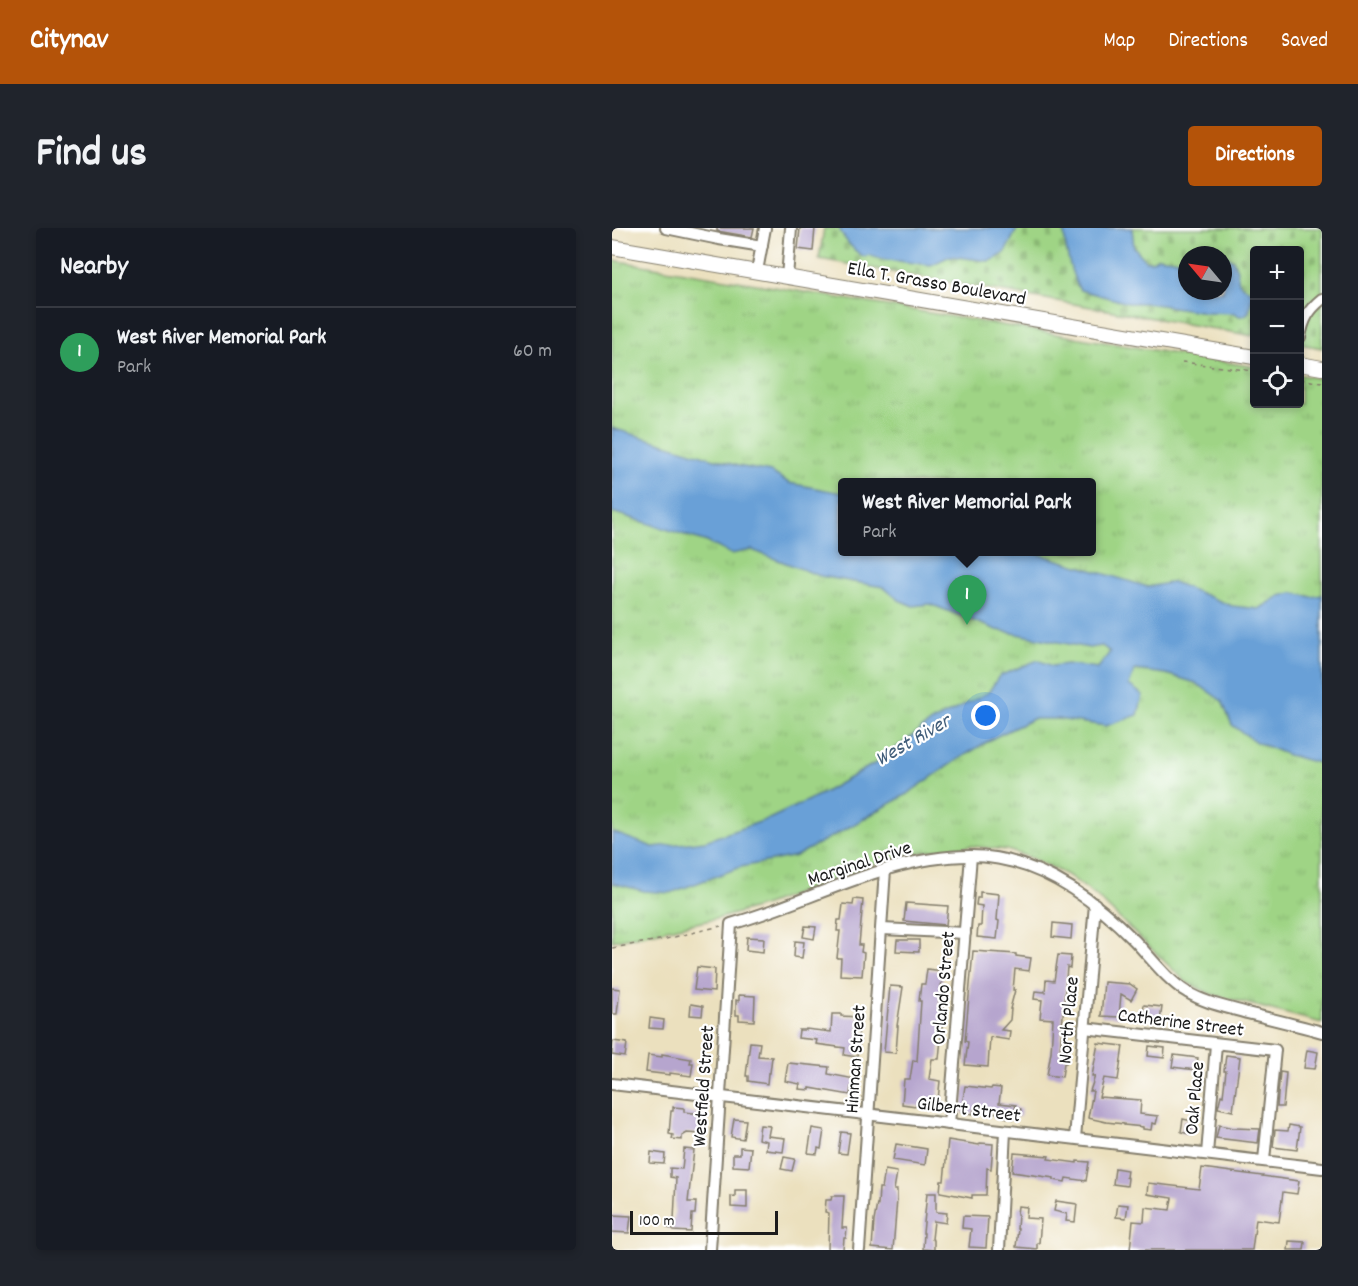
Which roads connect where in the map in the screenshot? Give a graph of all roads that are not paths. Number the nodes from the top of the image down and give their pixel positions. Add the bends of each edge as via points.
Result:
1 (666, 228) edge
2 (765, 228) edge
3 (791, 228) edge
4 (762, 246) junction
5 (612, 247) edge
6 (757, 272) junction
7 (787, 277) junction
8 (1322, 299) edge
9 (1304, 319) edge
10 (1250, 356) edge
11 (1304, 365) edge
12 (1322, 368) edge
13 (970, 856) junction
14 (885, 870) junction
15 (1095, 904) junction
16 (731, 924) joint
17 (882, 929) junction
18 (964, 933) junction
19 (1084, 1028) junction
20 (1322, 1032) edge
21 (1216, 1044) junction
22 (612, 1084) edge
23 (719, 1097) junction
24 (868, 1115) junction
25 (949, 1124) junction
26 (1005, 1131) junction
27 (1075, 1138) junction
28 (1207, 1154) junction
29 (1264, 1160) junction
30 (1322, 1168) edge
31 (710, 1250) edge
32 (859, 1250) edge
33 (999, 1250) edge

1 - 4 street
2 - 4 street
3 - 7 street
4 - 6 street
5 - 6 main road, Ella T. Grasso Boulevard
6 - 7 main road, Ella T. Grasso Boulevard
7 - 10 main road, Ella T. Grasso Boulevard
8 - 9 street
11 - 12 main road
13 - 14 street, Marginal Drive via 924,860
13 - 15 street, Marginal Drive via 1017,862 1042,872
13 - 18 street, Orlando Street
14 - 16 street, Marginal Drive
14 - 17 street, Hinman Street
15 - 19 street, North Place
15 - 20 street, Marginal Drive via 1185,991 1225,1007
16 - 23 street, Westfield Street
17 - 18 street
17 - 24 street, Hinman Street
18 - 25 street, Orlando Street
19 - 21 street, Catherine Street
19 - 27 street, North Place
21 - 28 street, Oak Place
21 - 29 street, Catherine Street via 1275,1050
22 - 23 street, Gilbert Street
23 - 24 street, Gilbert Street
23 - 31 street, Westfield Street
24 - 25 street, Gilbert Street
24 - 32 street, Hinman Street
25 - 26 street, Gilbert Street
26 - 27 street, Gilbert Street
26 - 33 street
27 - 28 street, Gilbert Street
28 - 29 street, Gilbert Street
29 - 30 street, Gilbert Street

